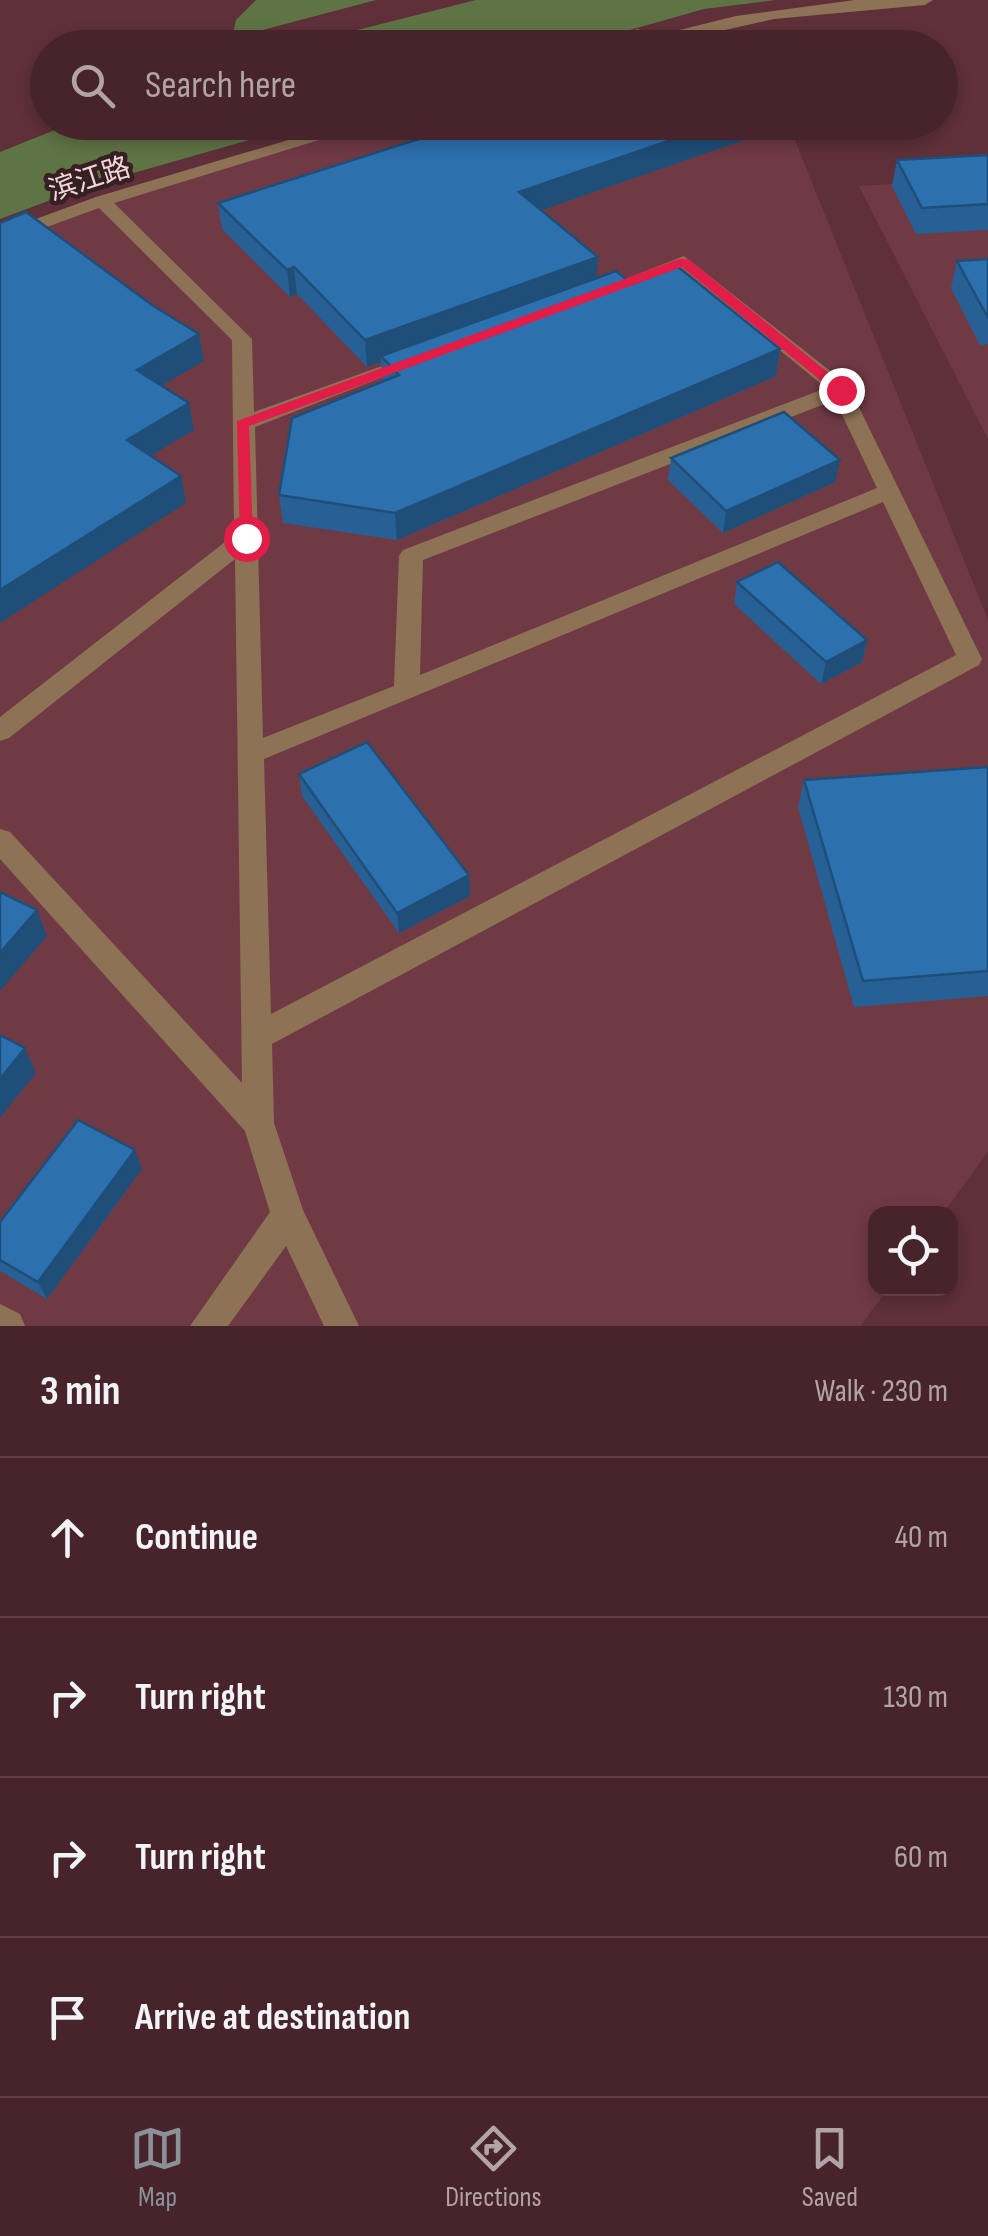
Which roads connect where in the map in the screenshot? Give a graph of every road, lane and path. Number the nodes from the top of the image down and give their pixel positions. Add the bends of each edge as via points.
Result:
1 (820, 0) edge
2 (925, 0) edge
3 (654, 30) edge
4 (691, 30) edge
5 (273, 140) edge
6 (308, 140) edge
7 (102, 201) junction
8 (0, 227) edge
9 (0, 238) edge
10 (573, 302) edge
11 (426, 356) edge
12 (841, 390) junction
13 (242, 424) junction
14 (889, 490) junction
15 (246, 538) junction
16 (408, 691) junction
17 (0, 732) edge
18 (250, 754) junction
19 (0, 840) edge
20 (256, 1037) junction
21 (258, 1123) junction
22 (288, 1215) junction
23 (0, 1321) edge
24 (8, 1326) edge
25 (207, 1326) edge
26 (342, 1326) edge

1 - 3 street via 708,14
2 - 4 street via 860,2
5 - 8 street
6 - 7 street, 滨江路
7 - 9 street, 滨江路
7 - 13 street via 242,339
10 - 12 street via 684,262
11 - 13 street
12 - 14 street
12 - 16 street via 410,556
13 - 15 street
14 - 16 street
14 - 20 street via 970,659
15 - 17 street
15 - 18 street
16 - 18 street
18 - 20 street
19 - 21 street
20 - 21 street
21 - 22 street
22 - 25 street
22 - 26 street
23 - 24 street

